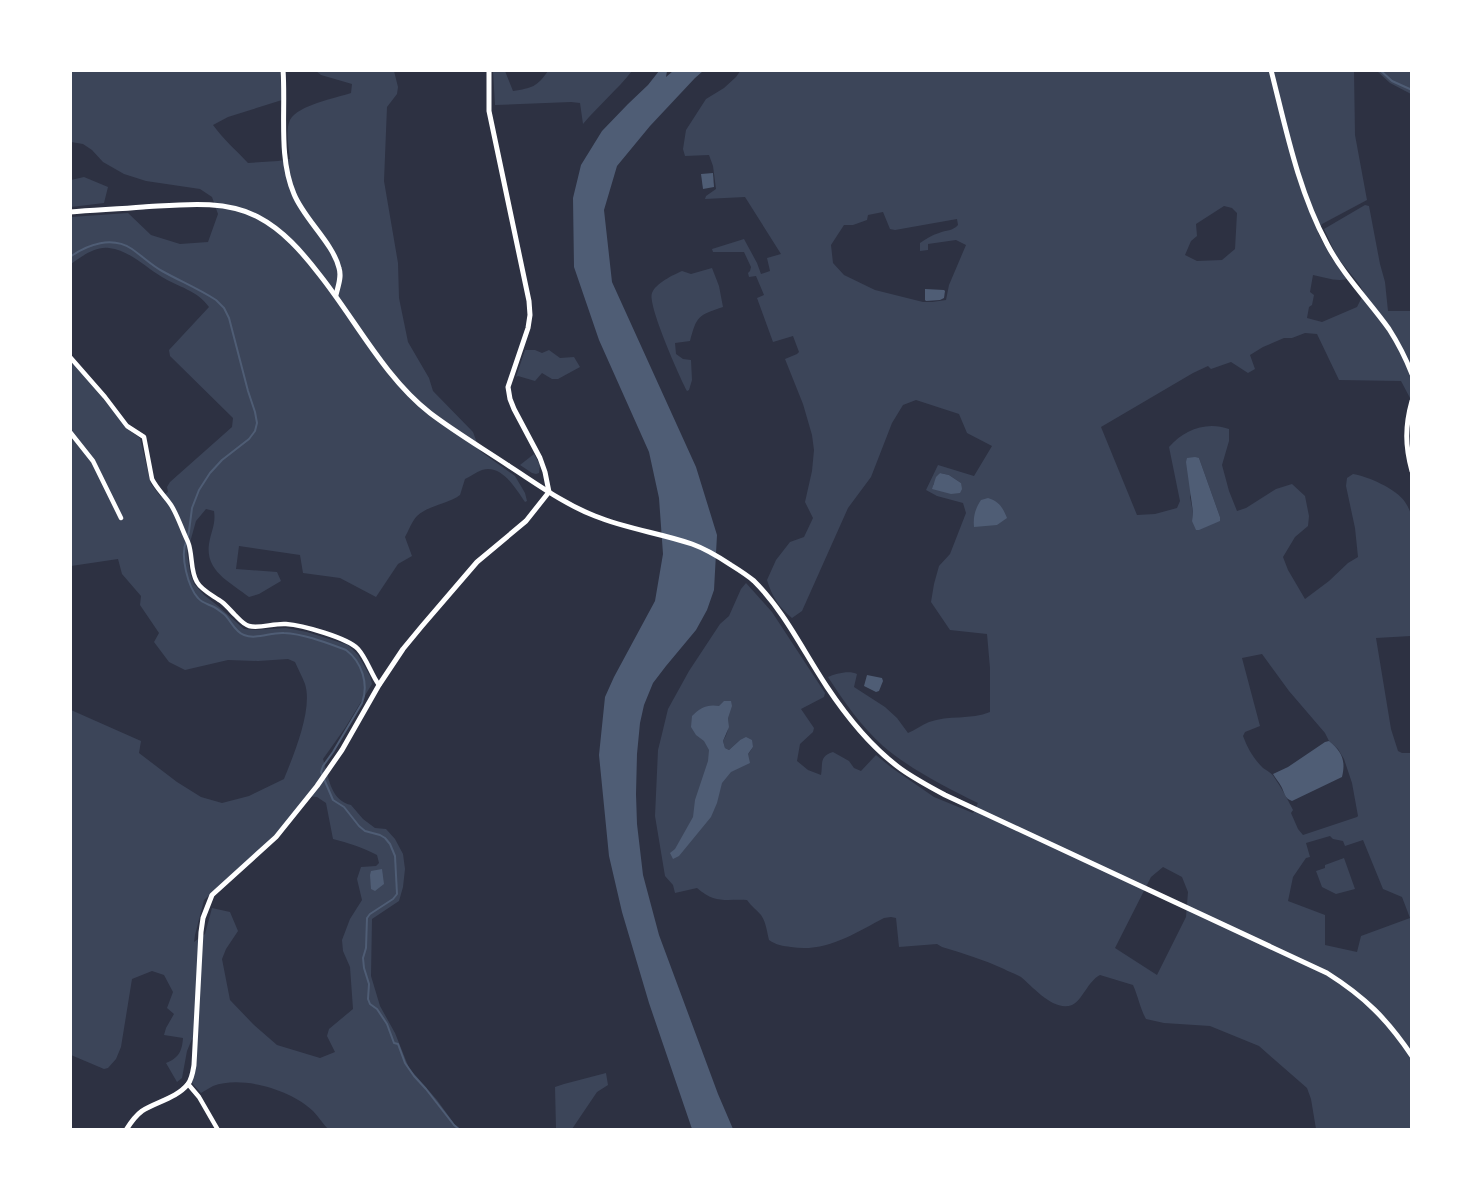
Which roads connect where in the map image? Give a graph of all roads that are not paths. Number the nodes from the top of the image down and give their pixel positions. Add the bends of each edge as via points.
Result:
1 (283, 70) edge
2 (489, 70) edge
3 (1271, 70) edge
4 (70, 212) edge
5 (336, 295) junction
6 (70, 357) edge
7 (1412, 374) edge
8 (1412, 401) edge
9 (70, 432) edge
10 (1412, 471) edge
11 (549, 492) junction
12 (121, 518) dead end
13 (379, 685) junction
14 (1412, 1056) edge
15 (188, 1084) junction
16 (126, 1130) edge
17 (218, 1130) edge

1 - 5 street via 288,177 294,196 340,269
2 - 11 street via 489,111 530,315 508,387 514,409 540,458
3 - 7 street via 1296,166 1326,243 1389,330
4 - 5 street via 192,204 240,209 258,216 293,243
5 - 11 street via 406,391 453,429
6 - 13 street via 127,426 144,437 152,479 175,513 201,587 249,626 293,625 345,640 359,650
8 - 10 street via 1406,437
9 - 12 street via 93,461
11 - 13 street via 526,521 477,562 422,626
11 - 14 street via 596,517 694,545 741,571 780,612 858,728 901,769 945,795 1327,973 1377,1011
13 - 15 street via 317,786 276,837 213,895 201,932 194,1065
15 - 16 street via 142,1111
15 - 17 street

